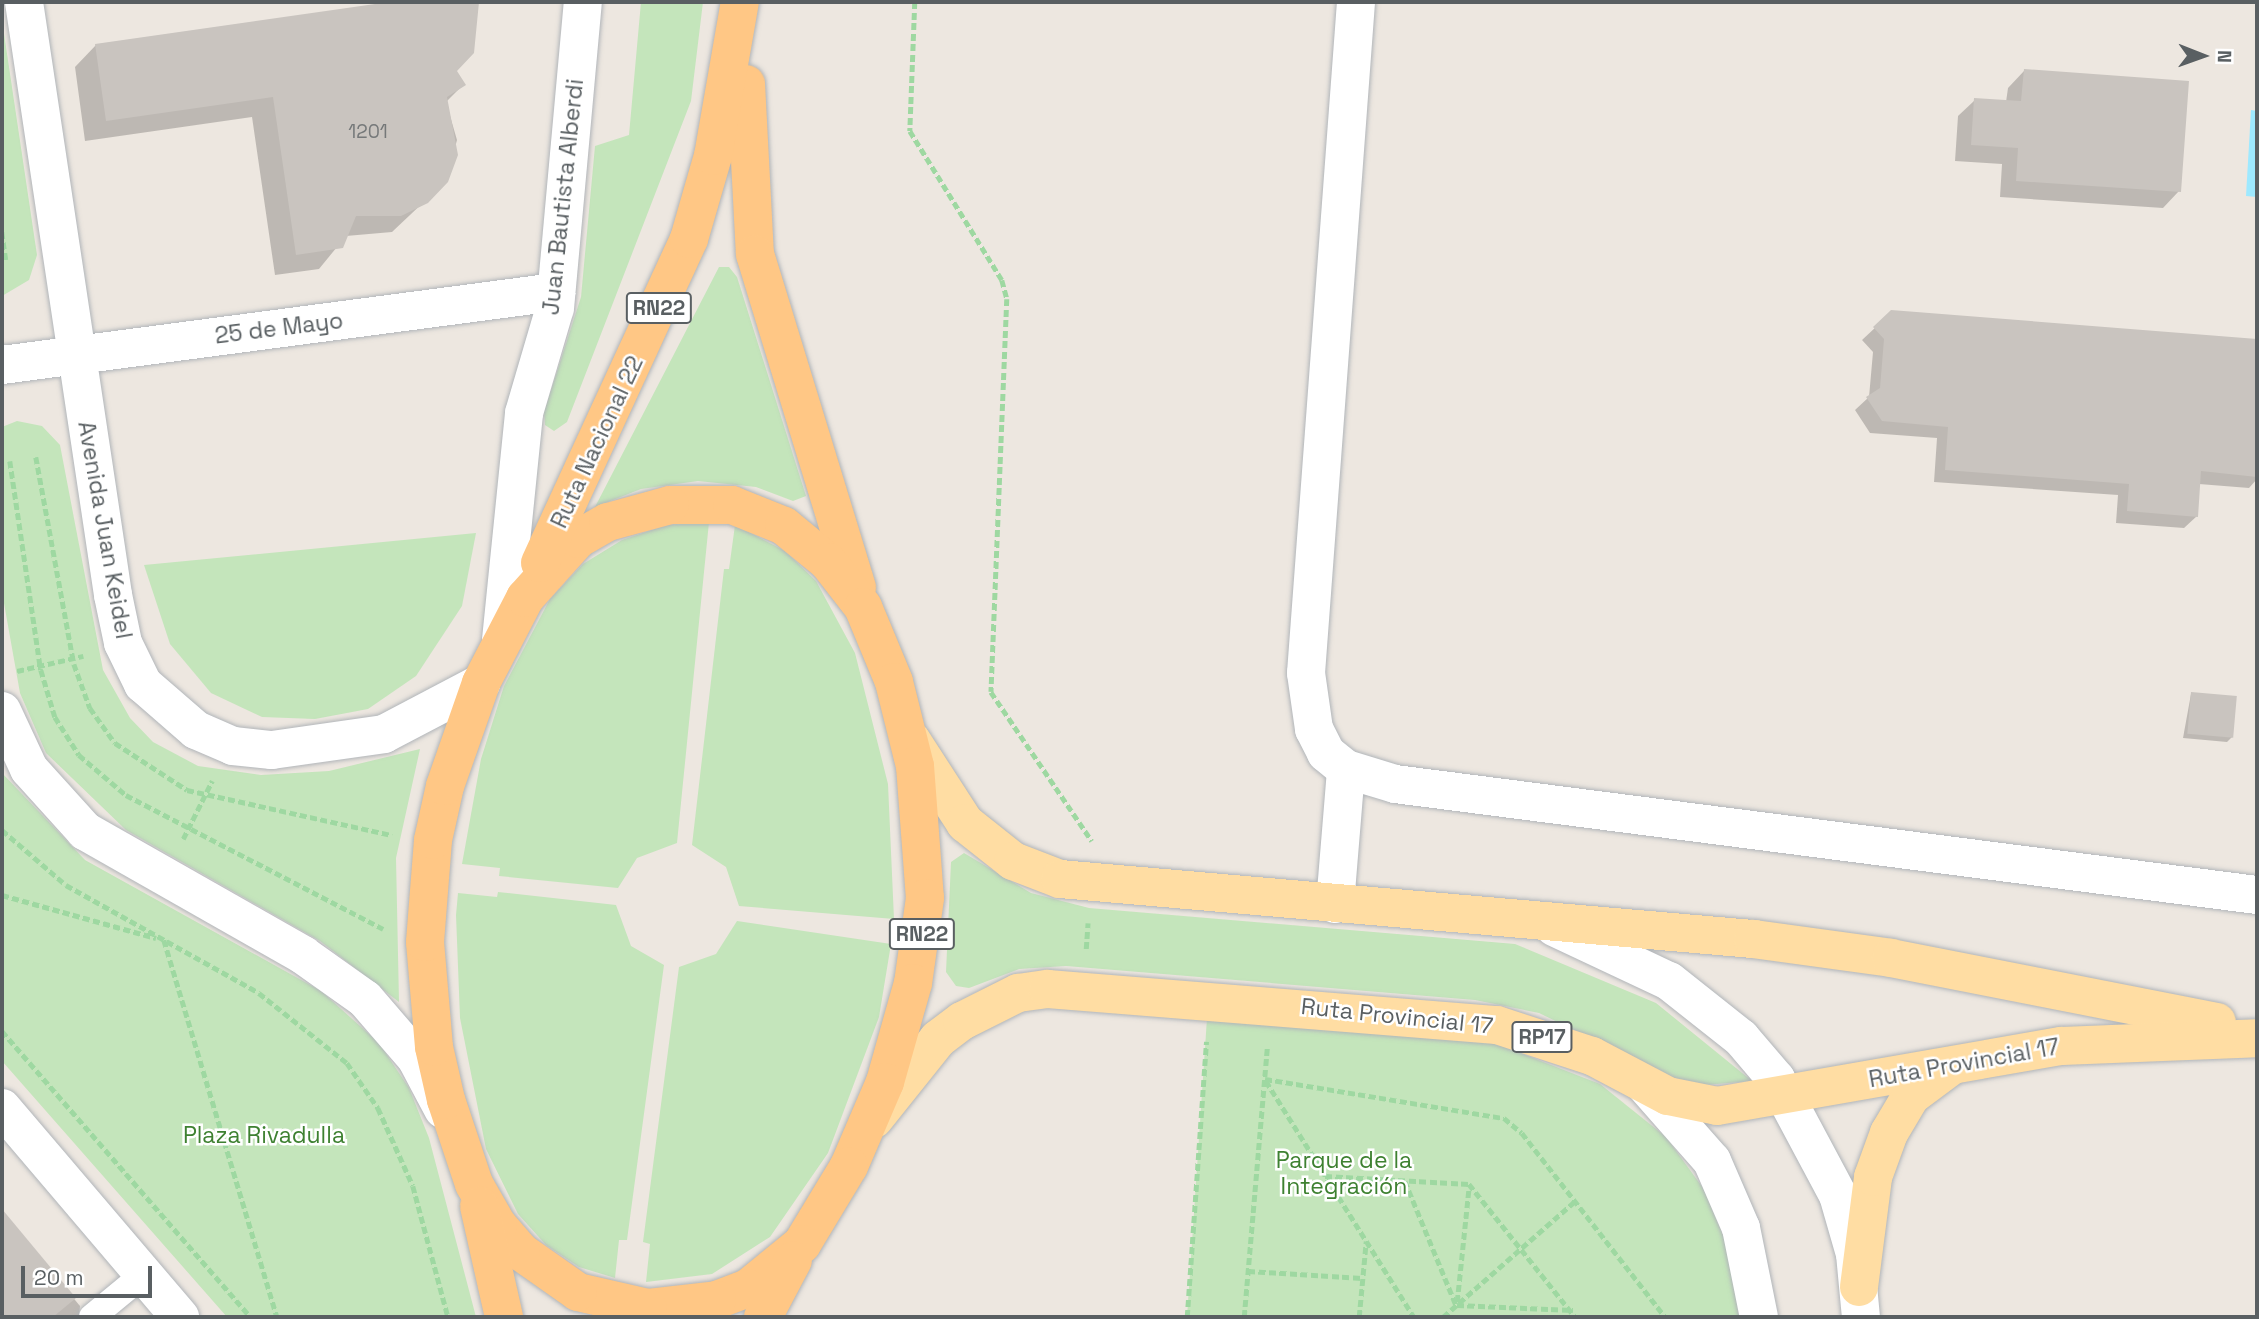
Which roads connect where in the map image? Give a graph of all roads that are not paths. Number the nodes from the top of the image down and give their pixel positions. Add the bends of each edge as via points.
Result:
1 (24, 2) edge
2 (583, 2) edge
3 (740, 2) edge
4 (748, 2) edge
5 (1356, 2) edge
6 (556, 292) junction
7 (77, 354) junction
8 (2, 365) edge
9 (525, 598) junction
10 (863, 607) junction
11 (501, 640) junction
12 (481, 683) junction
13 (2, 711) edge
14 (905, 726) junction
15 (13, 759) edge
16 (1346, 769) junction
17 (2257, 895) edge
18 (1335, 905) junction
19 (1521, 920) junction
20 (2257, 1030) edge
21 (2257, 1038) edge
22 (1965, 1060) junction
23 (1645, 1085) junction
24 (1788, 1095) junction
25 (2, 1108) edge
26 (866, 1129) junction
27 (460, 1142) junction
28 (474, 1184) junction
29 (802, 1244) junction
30 (143, 1275) junction
31 (1860, 1302) edge
32 (92, 1317) edge
33 (180, 1317) edge
34 (504, 1317) edge
35 (763, 1317) edge
36 (1759, 1317) edge

1 - 7 street, Avenida Juan Keidel
2 - 6 street, Juan Bautista Alberdi
3 - 9 highway, Ruta Nacional 22 / RN22 via 713,156 689,239
4 - 10 highway, RN22 via 745,163 755,254
5 - 16 street via 1306,673 1314,729 1326,753
6 - 7 street, 25 de Mayo
6 - 11 street, Juan Bautista Alberdi via 524,412
7 - 8 street, 25 de Mayo
7 - 12 street, Avenida Juan Keidel via 123,643 144,684 175,717 233,746 316,748 407,725
9 - 10 highway, RN22 via 578,539 608,522 702,503 732,505 784,526 828,562
9 - 11 highway, RN22
10 - 14 highway, RN22
11 - 12 highway, RN22
12 - 27 highway, RN22 via 445,786 427,890 429,1010
13 - 15 street
14 - 18 main road via 949,806 989,845 1036,872 1109,886
14 - 26 highway, RN22 via 924,856 921,939 901,1034
15 - 27 street via 106,846 303,955 365,999 416,1058
16 - 17 street via 1395,784
16 - 18 street
18 - 19 main road
19 - 20 main road via 1844,951
19 - 24 street via 1587,938 1669,981 1741,1038
21 - 22 main road, Ruta Provincial 17 / RP17 via 2112,1042
22 - 24 main road, Ruta Provincial 17 / RP17
22 - 31 main road via 1926,1081 1889,1132 1874,1177
23 - 24 main road, Ruta Provincial 17 / RP17 via 1717,1105
23 - 26 main road, Ruta Provincial 17 / RP17 via 1562,1044 1497,1024 1048,989 999,1000 961,1021 931,1047
23 - 36 street via 1712,1161 1744,1239
24 - 31 street via 1838,1195
25 - 30 street
26 - 29 highway, RN22
27 - 28 highway, RN22
28 - 29 highway, RN22 via 521,1252 578,1292 611,1302 648,1308 717,1300 748,1287
28 - 34 highway, RN22
29 - 35 highway, RN22
30 - 32 lane
30 - 33 street

